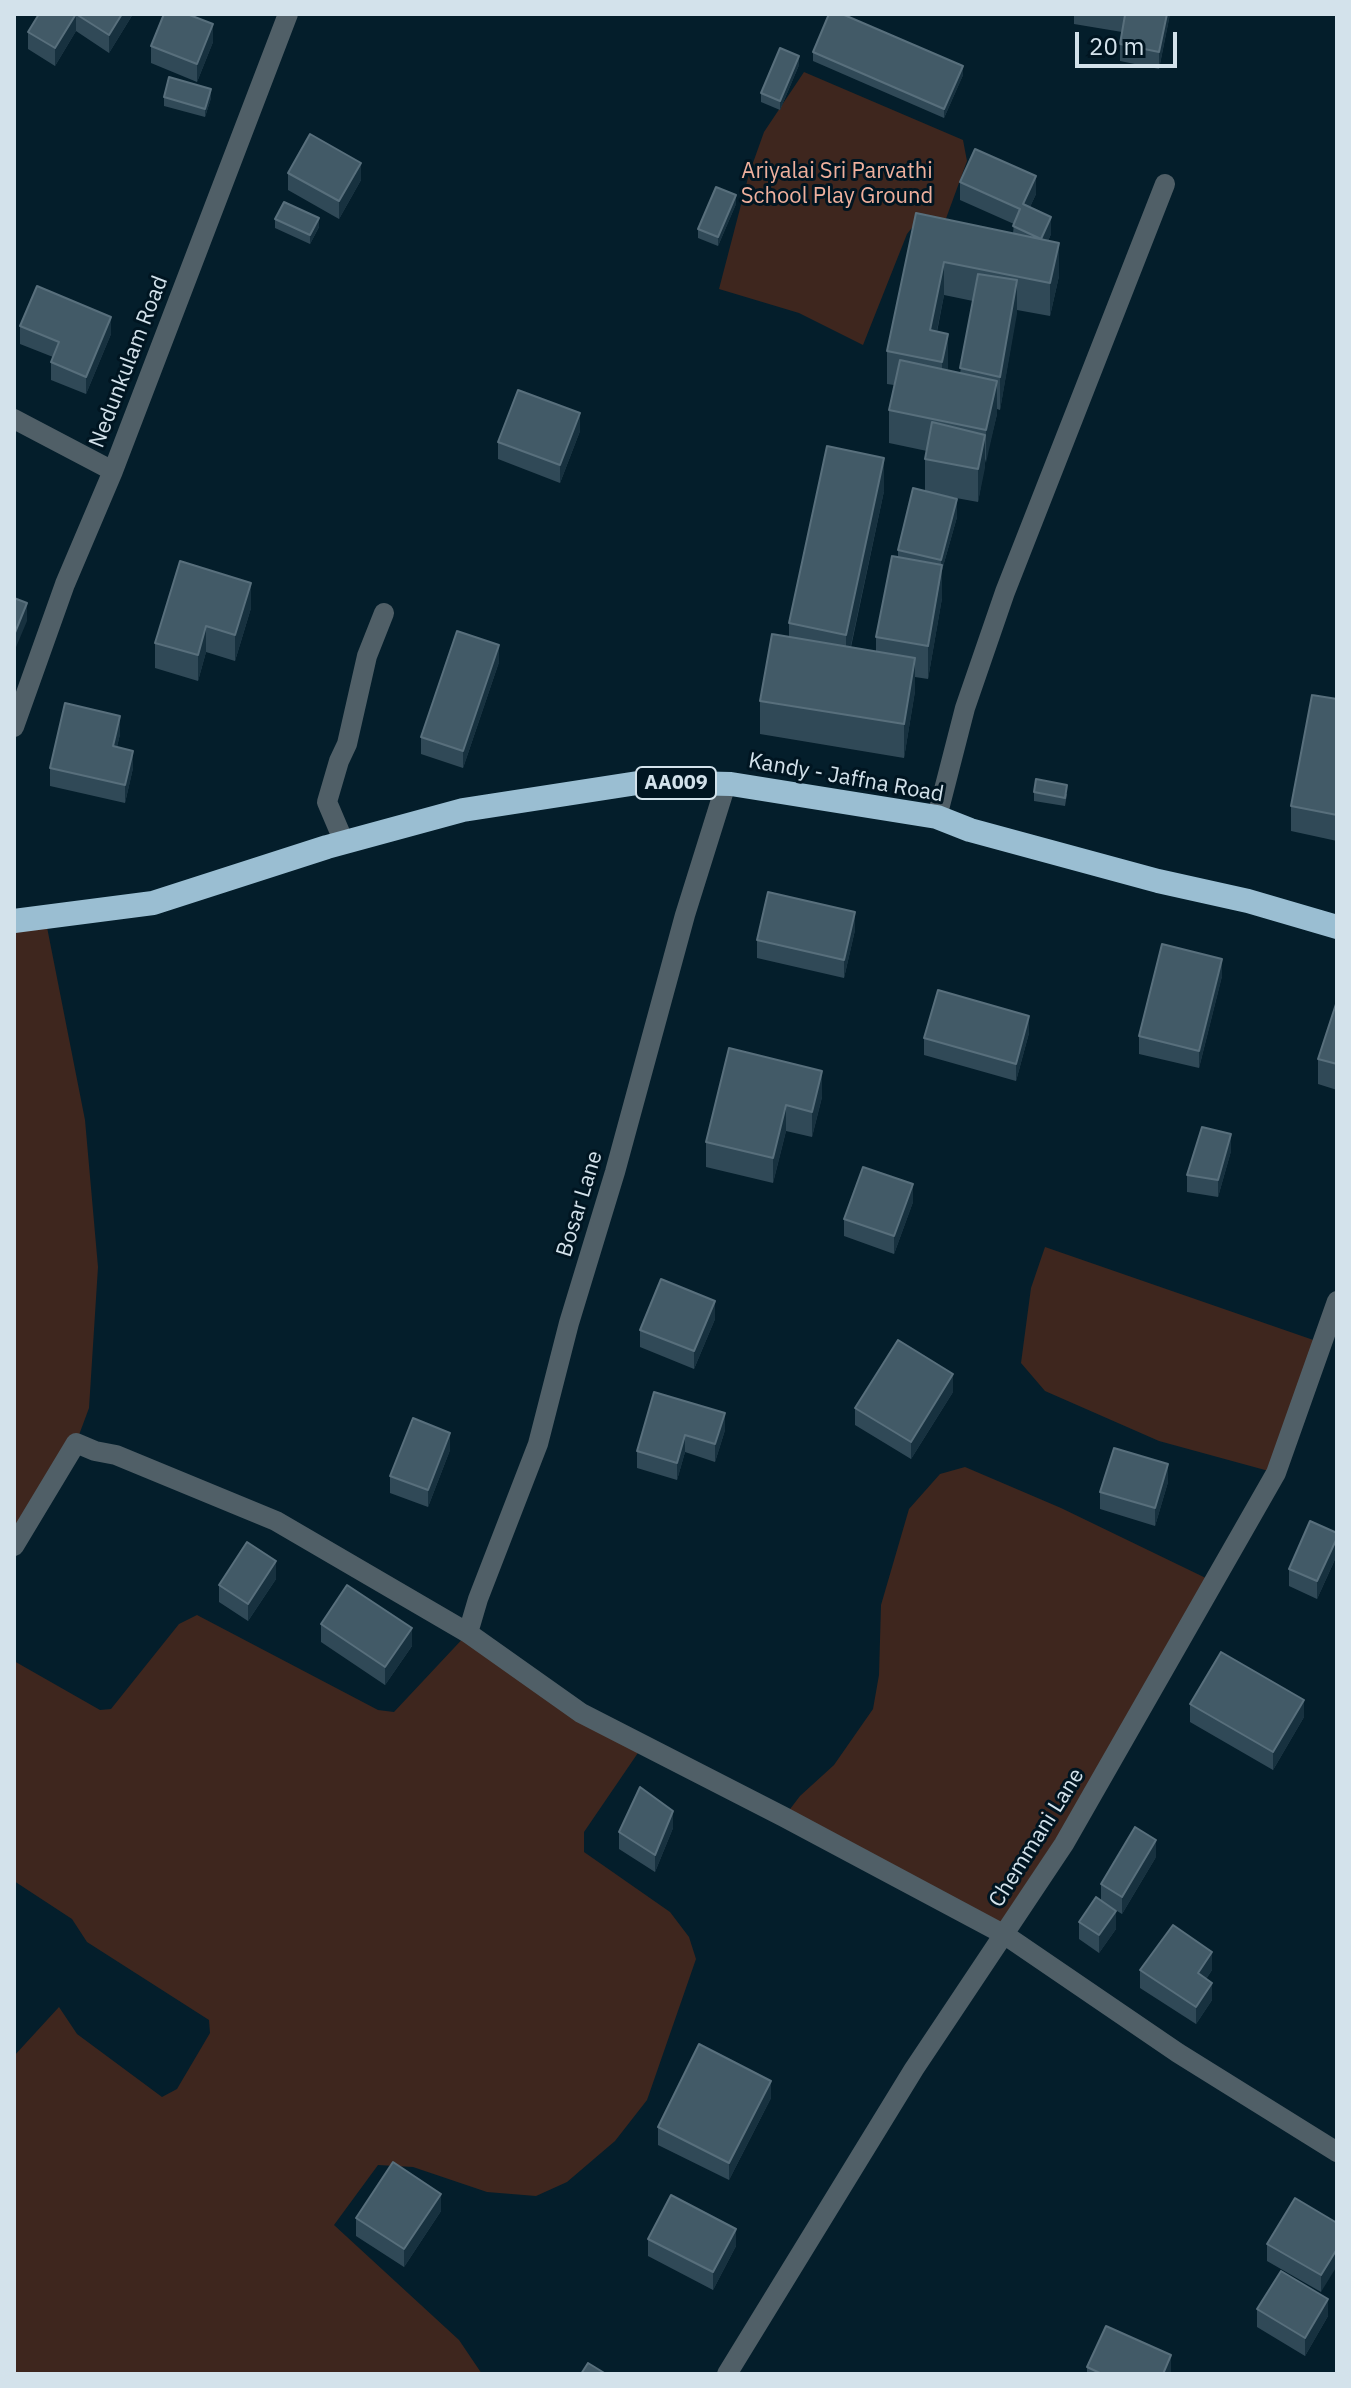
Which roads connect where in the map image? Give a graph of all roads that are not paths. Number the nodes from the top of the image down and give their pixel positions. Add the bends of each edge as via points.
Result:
1 (288, 14) edge
2 (1165, 184) dead end
3 (14, 419) edge
4 (113, 471) junction
5 (384, 613) dead end
6 (14, 727) edge
7 (726, 784) junction
8 (937, 817) junction
9 (344, 842) junction
10 (14, 921) edge
11 (1337, 927) edge
12 (1337, 1301) edge
13 (14, 1546) edge
14 (468, 1633) junction
15 (1005, 1935) junction
16 (1337, 2152) edge
17 (727, 2374) edge

1 - 4 street, Nedunkulam Road
2 - 8 street via 1005,592 965,708
3 - 4 street
4 - 6 street, Nedunkulam Road via 65,584
5 - 9 street via 327,802
7 - 8 highway, Kandy - Jaffna Road / AA009
7 - 9 highway, Kandy - Jaffna Road / AA009 via 644,782 575,791 463,810
7 - 14 street, Bosar Lane via 538,1444
8 - 11 highway, Kandy - Jaffna Road / AA009
9 - 10 highway, Kandy - Jaffna Road / AA009 via 153,903
12 - 15 street, Chemmani Lane via 1276,1473 1064,1844
13 - 14 street via 76,1443 276,1521
14 - 15 street via 581,1713
15 - 16 street via 1178,2053
15 - 17 street, Chemmani Lane via 914,2069

